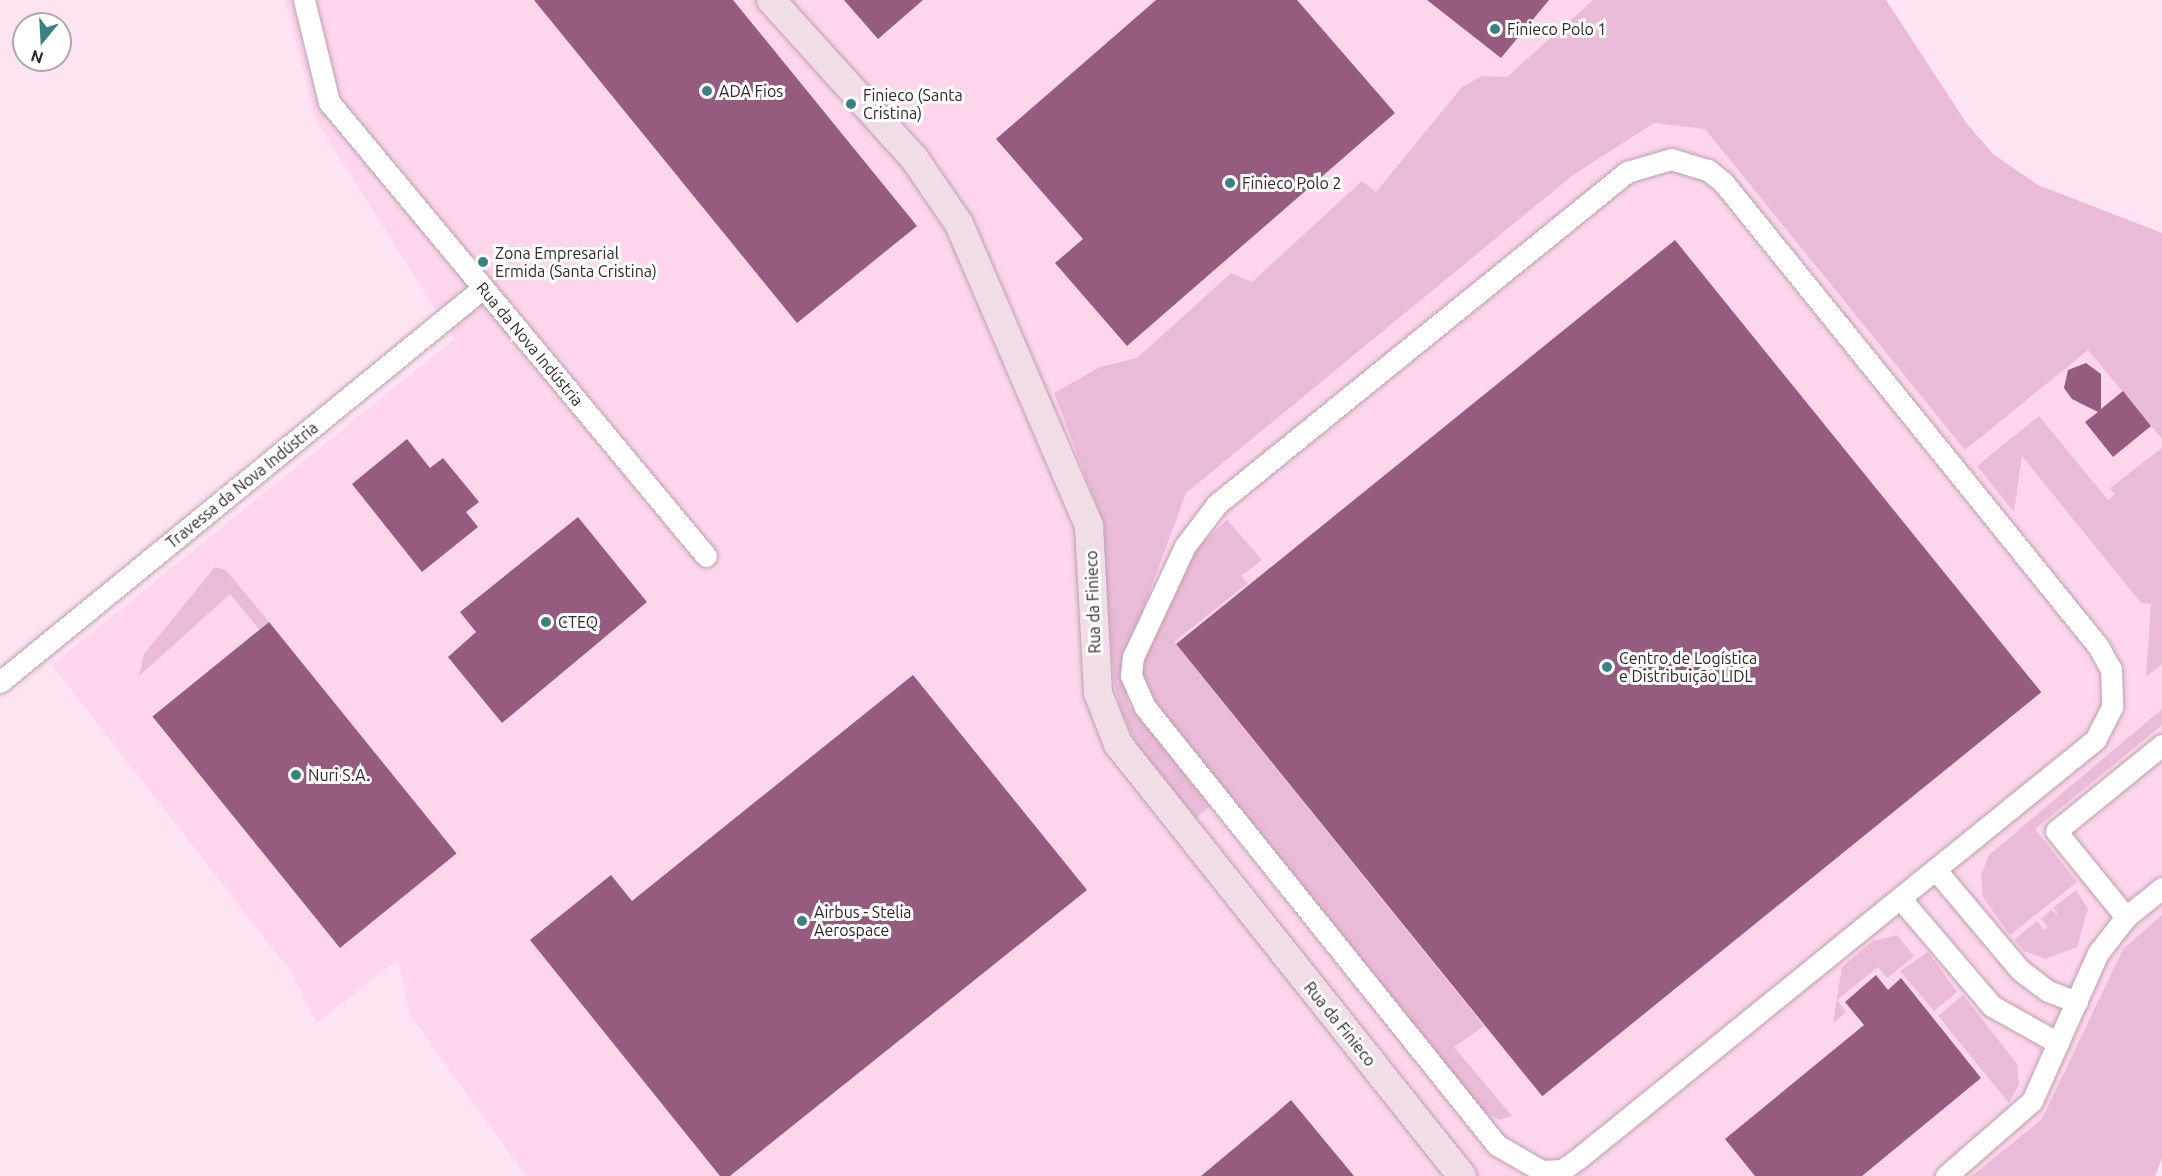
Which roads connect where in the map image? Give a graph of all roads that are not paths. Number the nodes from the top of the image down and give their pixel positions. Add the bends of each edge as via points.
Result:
1 (304, 0) edge
2 (771, 0) edge
3 (483, 288) junction
4 (706, 556) dead end
5 (0, 682) edge
6 (2162, 745) edge
7 (1935, 869) junction
8 (2162, 888) edge
9 (1900, 898) junction
10 (2126, 917) junction
11 (2077, 1002) junction
12 (2058, 1043) junction
13 (1462, 1176) edge
14 (1946, 1176) edge

1 - 3 street, Rua da Nova Indústria via 329,102
2 - 13 street, Rua da Finieco via 914,158 959,224 1086,516 1098,693 1118,744
3 - 4 street, Rua da Nova Indústria
3 - 5 street, Travessa da Nova Indústria
6 - 10 street via 2056,831
7 - 9 street
7 - 9 street via 2096,739 2112,707 2111,669 2098,646 1723,182 1690,161 1649,162 1627,172 1217,504 1185,546 1133,657 1131,675 1145,707 1497,1145 1528,1167 1553,1172 1579,1158
7 - 11 street via 2020,970 2048,991
8 - 10 street
9 - 12 street via 1992,1006
10 - 11 street via 2108,935
11 - 12 street
12 - 14 street via 2023,1113

